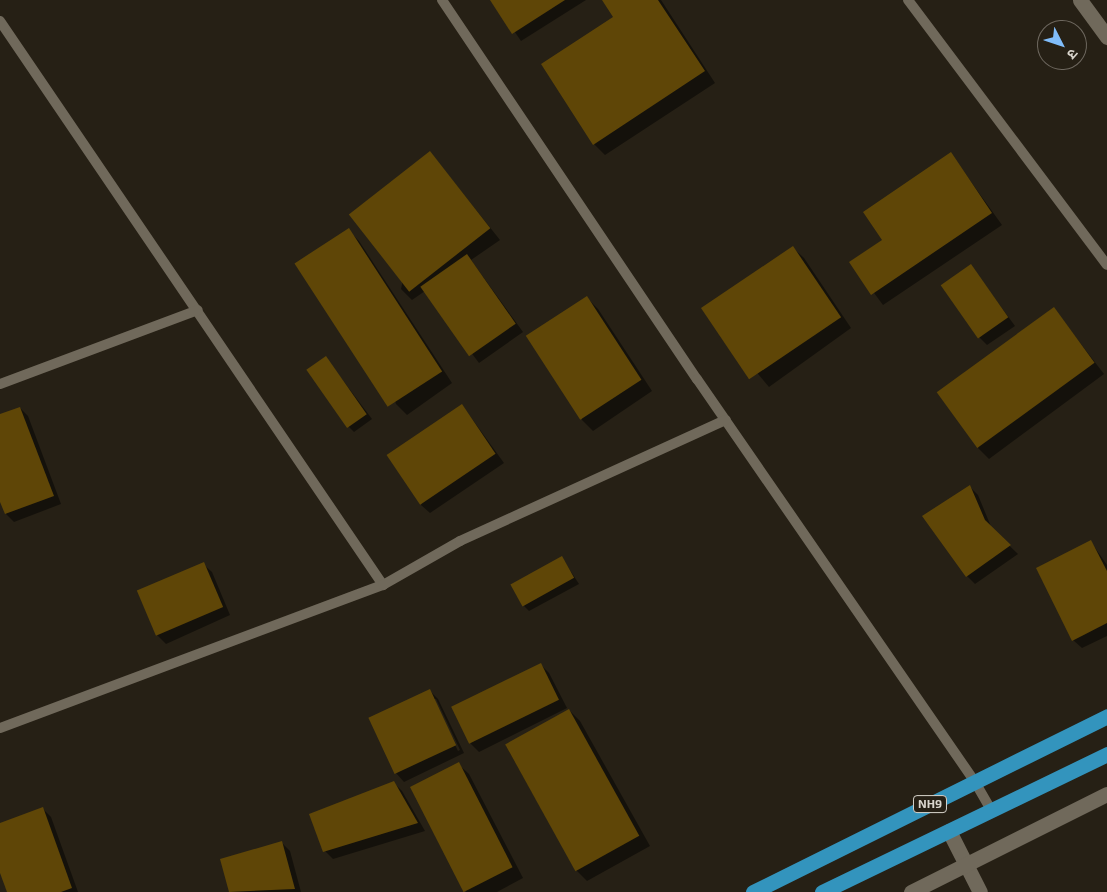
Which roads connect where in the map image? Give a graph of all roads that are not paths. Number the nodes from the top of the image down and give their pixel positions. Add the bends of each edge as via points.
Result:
1 (442, 0) edge
2 (908, 0) edge
3 (1080, 0) edge
4 (0, 21) edge
5 (1107, 37) edge
6 (1107, 265) edge
7 (198, 310) junction
8 (0, 384) edge
9 (726, 420) junction
10 (384, 585) junction
11 (1107, 716) edge
12 (0, 728) edge
13 (1107, 754) edge
14 (976, 782) junction
15 (1107, 794) edge
16 (991, 810) junction
17 (949, 830) junction
18 (966, 864) junction
19 (753, 892) edge
20 (822, 892) edge
21 (911, 892) edge
22 (980, 892) edge

1 - 9 lane
2 - 6 lane
3 - 5 street
4 - 7 lane
7 - 8 lane
7 - 10 lane
9 - 10 lane via 460,541
9 - 14 lane
10 - 12 lane
11 - 14 highway, NH9
13 - 16 highway
14 - 16 lane
14 - 19 highway, NH9
15 - 18 street
16 - 17 highway
17 - 18 street
17 - 20 highway
18 - 21 street
18 - 22 street

